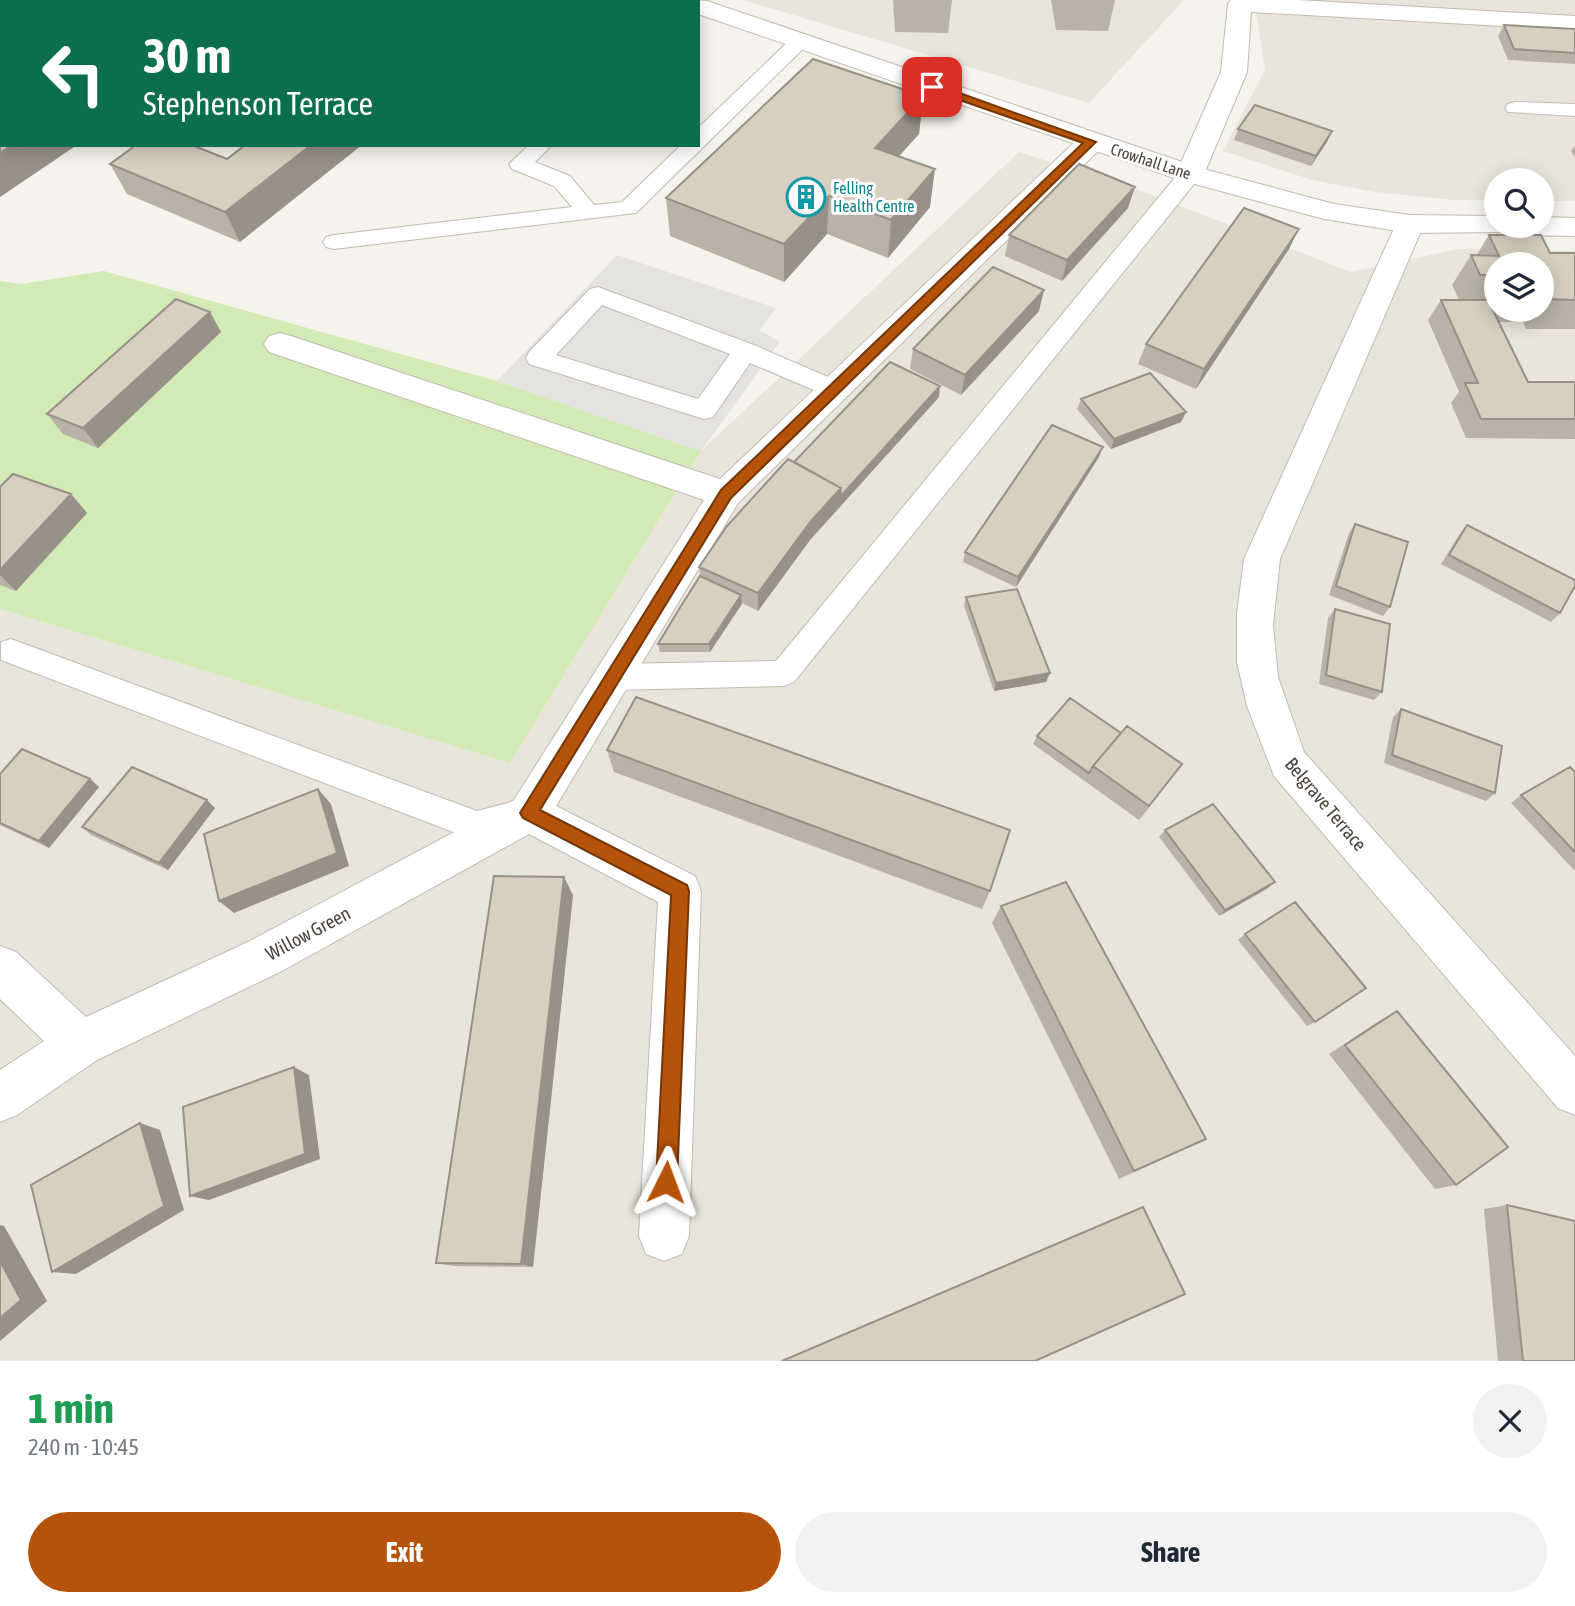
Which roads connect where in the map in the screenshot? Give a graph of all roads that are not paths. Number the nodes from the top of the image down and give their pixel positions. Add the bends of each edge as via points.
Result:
1 (700, 7) edge
2 (1447, 8) edge
3 (1575, 23) edge
4 (800, 41) junction
5 (1515, 108) dead end
6 (1575, 110) edge
7 (700, 138) edge
8 (1091, 142) junction
9 (691, 147) edge
10 (538, 148) dead end
11 (1190, 174) junction
12 (589, 213) junction
13 (1410, 224) junction
14 (1484, 225) edge
15 (1554, 227) edge
16 (1575, 227) edge
17 (334, 242) dead end
18 (280, 344) dead end
19 (744, 351) junction
20 (835, 390) junction
21 (726, 494) junction
22 (11, 651) dead end
23 (613, 677) junction
24 (529, 813) junction
25 (0, 968) edge
26 (81, 1044) junction
27 (1575, 1091) edge
28 (0, 1098) edge
29 (664, 1236) dead end

1 - 4 street, Crowhall Lane
2 - 3 street
2 - 11 street via 1240,4 1234,72
4 - 7 lane
4 - 8 street, Crowhall Lane
5 - 6 lane
8 - 11 street, Crowhall Lane
8 - 20 street
9 - 12 lane via 628,208
10 - 12 lane via 520,164 562,181
11 - 13 street, Crowhall Lane via 1334,213
11 - 23 lane via 784,673
12 - 17 lane
13 - 14 street, Crowhall Lane
13 - 27 street, Belgrave Terrace via 1262,559 1255,647 1265,703 1287,763
15 - 16 street
18 - 21 street
19 - 19 lane via 704,410 538,358 598,295
19 - 20 lane
20 - 21 street
21 - 23 street
22 - 24 lane via 478,826
23 - 24 street
24 - 26 street, Willow Green via 266,957
24 - 29 street via 680,891
25 - 26 street
26 - 28 street, Willow Green

